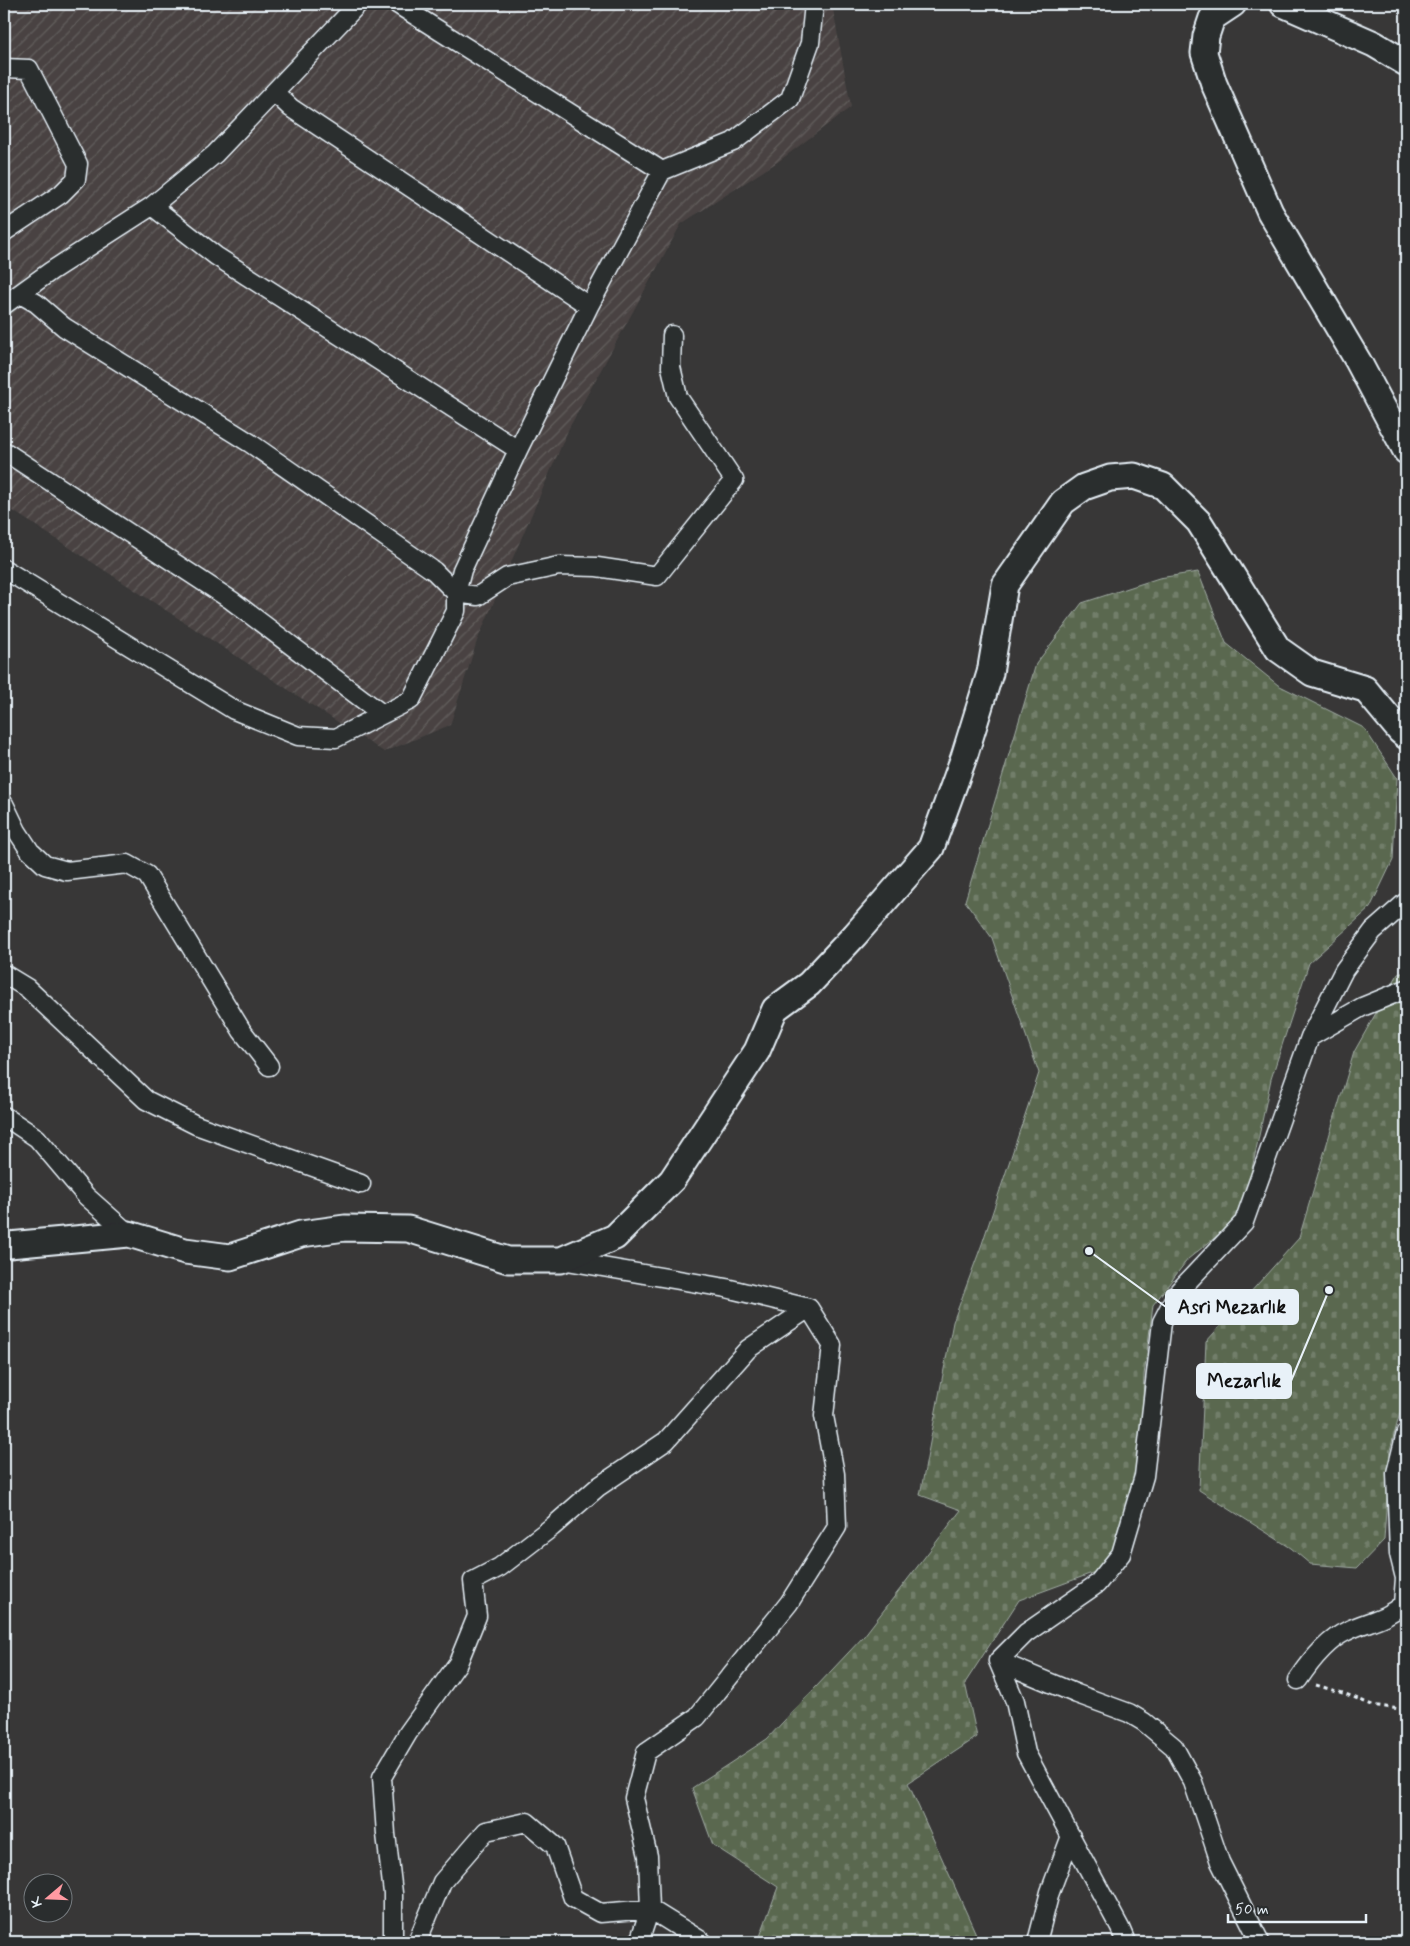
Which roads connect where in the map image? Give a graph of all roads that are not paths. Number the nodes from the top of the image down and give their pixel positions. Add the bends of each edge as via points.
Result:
1 (358, 4) edge
2 (397, 4) edge
3 (814, 4) edge
4 (1233, 4) edge
5 (1283, 4) edge
6 (1406, 63) edge
7 (4, 68) edge
8 (274, 92) junction
9 (662, 171) junction
10 (152, 206) junction
11 (4, 232) edge
12 (20, 294) junction
13 (4, 305) edge
14 (589, 306) junction
15 (672, 335) dead end
16 (518, 450) junction
17 (4, 451) edge
18 (1406, 451) edge
19 (4, 569) edge
20 (456, 593) junction
21 (382, 714) junction
22 (1406, 736) edge
23 (4, 804) edge
24 (1406, 902) edge
25 (4, 974) edge
26 (1406, 989) edge
27 (1310, 1037) junction
28 (269, 1066) dead end
29 (4, 1116) edge
30 (361, 1184) dead end
31 (129, 1234) junction
32 (4, 1243) edge
33 (561, 1260) junction
34 (809, 1308) junction
35 (1406, 1433) edge
36 (998, 1661) junction
37 (1298, 1680) road end
38 (1071, 1836) junction
39 (650, 1909) junction
40 (393, 1942) edge
41 (417, 1942) edge
42 (640, 1942) edge
43 (704, 1942) edge
44 (1037, 1942) edge
45 (1126, 1942) edge
46 (1260, 1942) edge

1 - 8 street
2 - 9 street
3 - 9 street via 810,43 790,99 733,142
4 - 18 main road via 1212,18 1206,36 1204,53 1214,84 1270,212 1358,361
5 - 6 main road via 1374,44
7 - 11 street via 29,69 78,164 76,179 62,194
8 - 10 street via 215,154
8 - 14 street via 291,108
9 - 14 street
10 - 12 street via 51,270
10 - 16 street via 216,256
12 - 13 street
12 - 20 street via 64,327 250,442 434,571
14 - 16 street
15 - 20 street via 671,367 678,397 734,480 657,576 597,567 559,566 507,577 478,596
16 - 20 street via 462,570
17 - 21 street via 231,600
19 - 21 street via 234,710 298,736 336,738
20 - 21 street via 456,611 411,700
22 - 33 main road via 1365,689 1312,673 1278,649 1199,522 1163,486 1134,476 1110,478 1084,487 1063,502 1005,585 990,672 931,848 809,984 775,1009 757,1051 672,1180 615,1236
23 - 28 street via 30,851 45,864 67,871 126,864 147,875 242,1031
24 - 27 street via 1372,931 1344,970
25 - 30 street via 27,988 146,1100 196,1125
26 - 27 street via 1362,1007
27 - 36 street via 1244,1222 1177,1293 1162,1322 1144,1476 1121,1554 1097,1584 1026,1633
29 - 31 street via 37,1138 86,1196
31 - 32 main road
31 - 33 main road via 185,1251 230,1257 301,1234 345,1228 408,1229 508,1260
33 - 34 street via 726,1288
34 - 39 street via 832,1345 824,1416 835,1474 836,1527 789,1603 698,1717 646,1752 634,1798 648,1856
34 - 40 street via 748,1348 666,1441 598,1487 500,1567 473,1581 478,1616 458,1663 408,1733 382,1777 393,1892
35 - 37 street via 1396,1473 1399,1554 1405,1578 1403,1604 1390,1614 1346,1631 1327,1645
36 - 38 street via 1015,1701 1026,1752
36 - 46 street via 1129,1713 1174,1747 1193,1782 1220,1862
38 - 44 street via 1050,1892
38 - 45 street
39 - 41 street via 600,1912 573,1898 555,1846 528,1822 486,1831 442,1882
39 - 42 street
39 - 43 street

